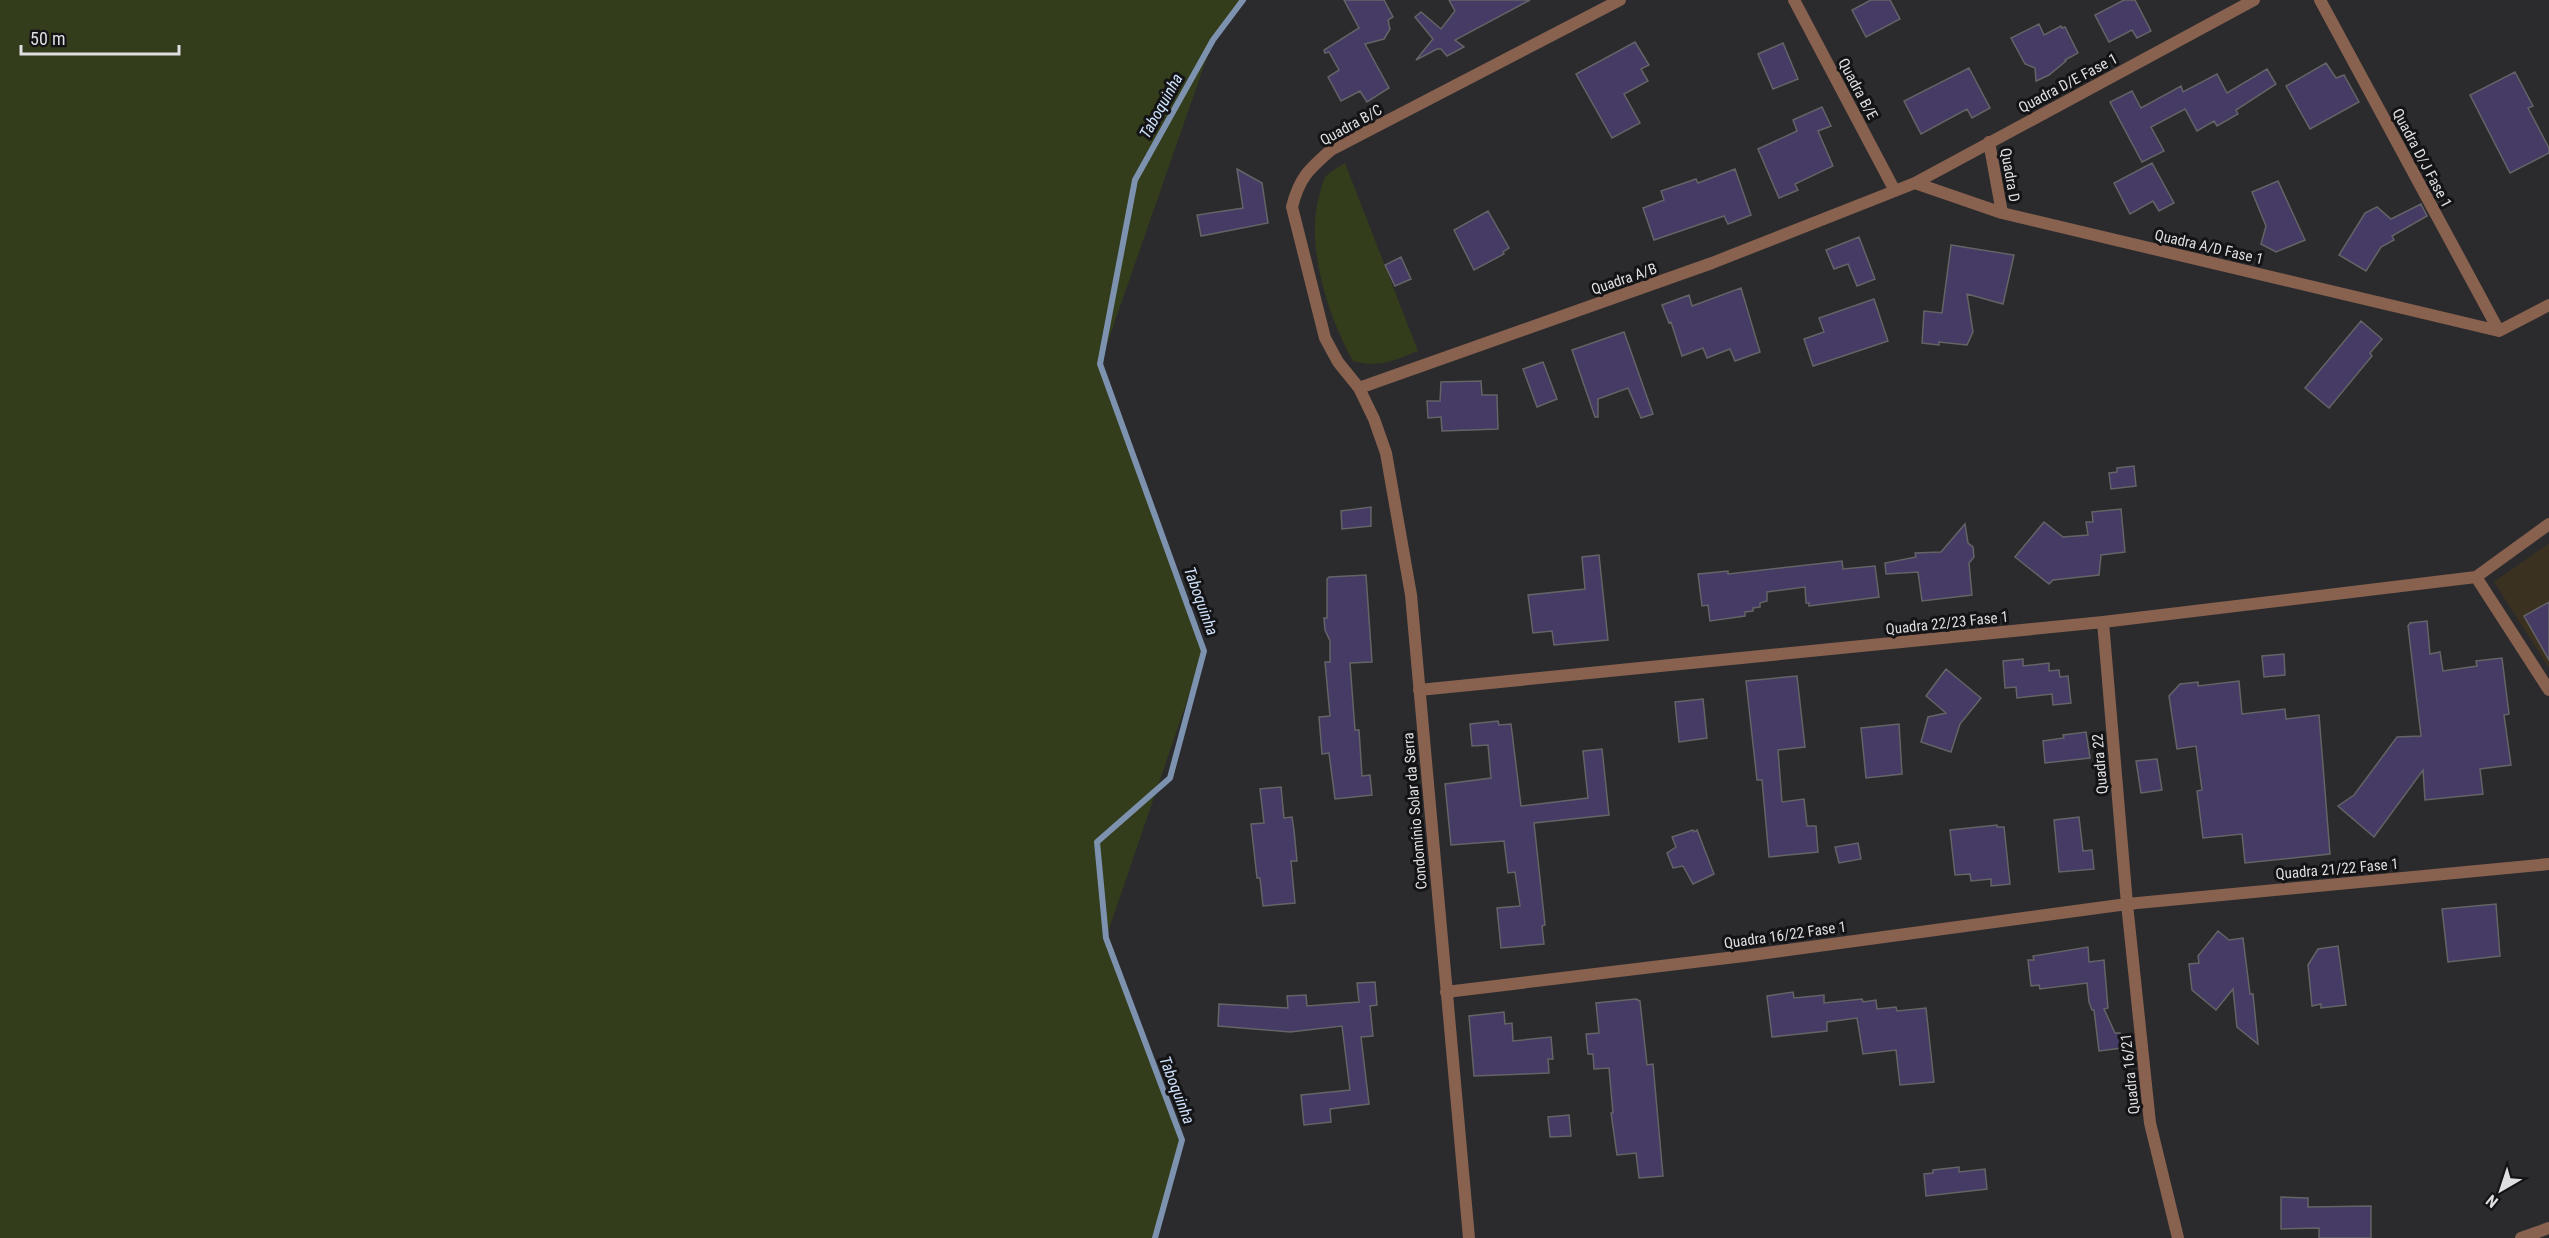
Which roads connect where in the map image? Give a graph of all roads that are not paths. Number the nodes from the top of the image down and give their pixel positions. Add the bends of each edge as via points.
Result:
1 (1620, 0) edge
2 (1794, 0) edge
3 (2254, 0) edge
4 (2320, 0) edge
5 (1989, 142) junction
6 (1915, 183) junction
7 (1895, 191) junction
8 (2002, 213) junction
9 (2549, 305) edge
10 (2499, 331) junction
11 (1359, 388) junction
12 (2549, 524) edge
13 (2476, 578) junction
14 (2103, 622) junction
15 (1419, 690) junction
16 (2549, 690) edge
17 (2549, 864) edge
18 (2127, 903) junction
19 (1446, 992) junction
20 (2548, 1231) edge
21 (1470, 1238) edge
22 (2178, 1238) edge
23 (2521, 1238) edge

1 - 11 street, Quadra B/C via 1331,150 1307,171 1292,207 1308,276 1325,338
2 - 7 street, Quadra B/E
3 - 5 street, Quadra D/E Fase 1
4 - 10 street, Quadra D/J Fase 1
5 - 6 street, Quadra D/E Fase 1
5 - 8 street, Quadra D
6 - 7 street, Quadra D/E Fase 1
6 - 8 street, Quadra A/D Fase 1
7 - 11 street, Quadra A/B via 1712,263
8 - 10 street, Quadra A/D Fase 1
9 - 10 street
11 - 15 street, Condomínio Solar da Serra via 1386,453 1411,595
12 - 13 street
13 - 14 street, Quadra 22/23 Fase 1
13 - 16 street
14 - 15 street, Quadra 22/23 Fase 1
14 - 18 street, Quadra 22
15 - 19 street, Condomínio Solar da Serra
17 - 18 street, Quadra 21/22 Fase 1
18 - 19 street, Quadra 16/22 Fase 1
18 - 22 street, Quadra 16/21 via 2150,1123
19 - 21 street, Condomínio Solar da Serra
20 - 23 street

